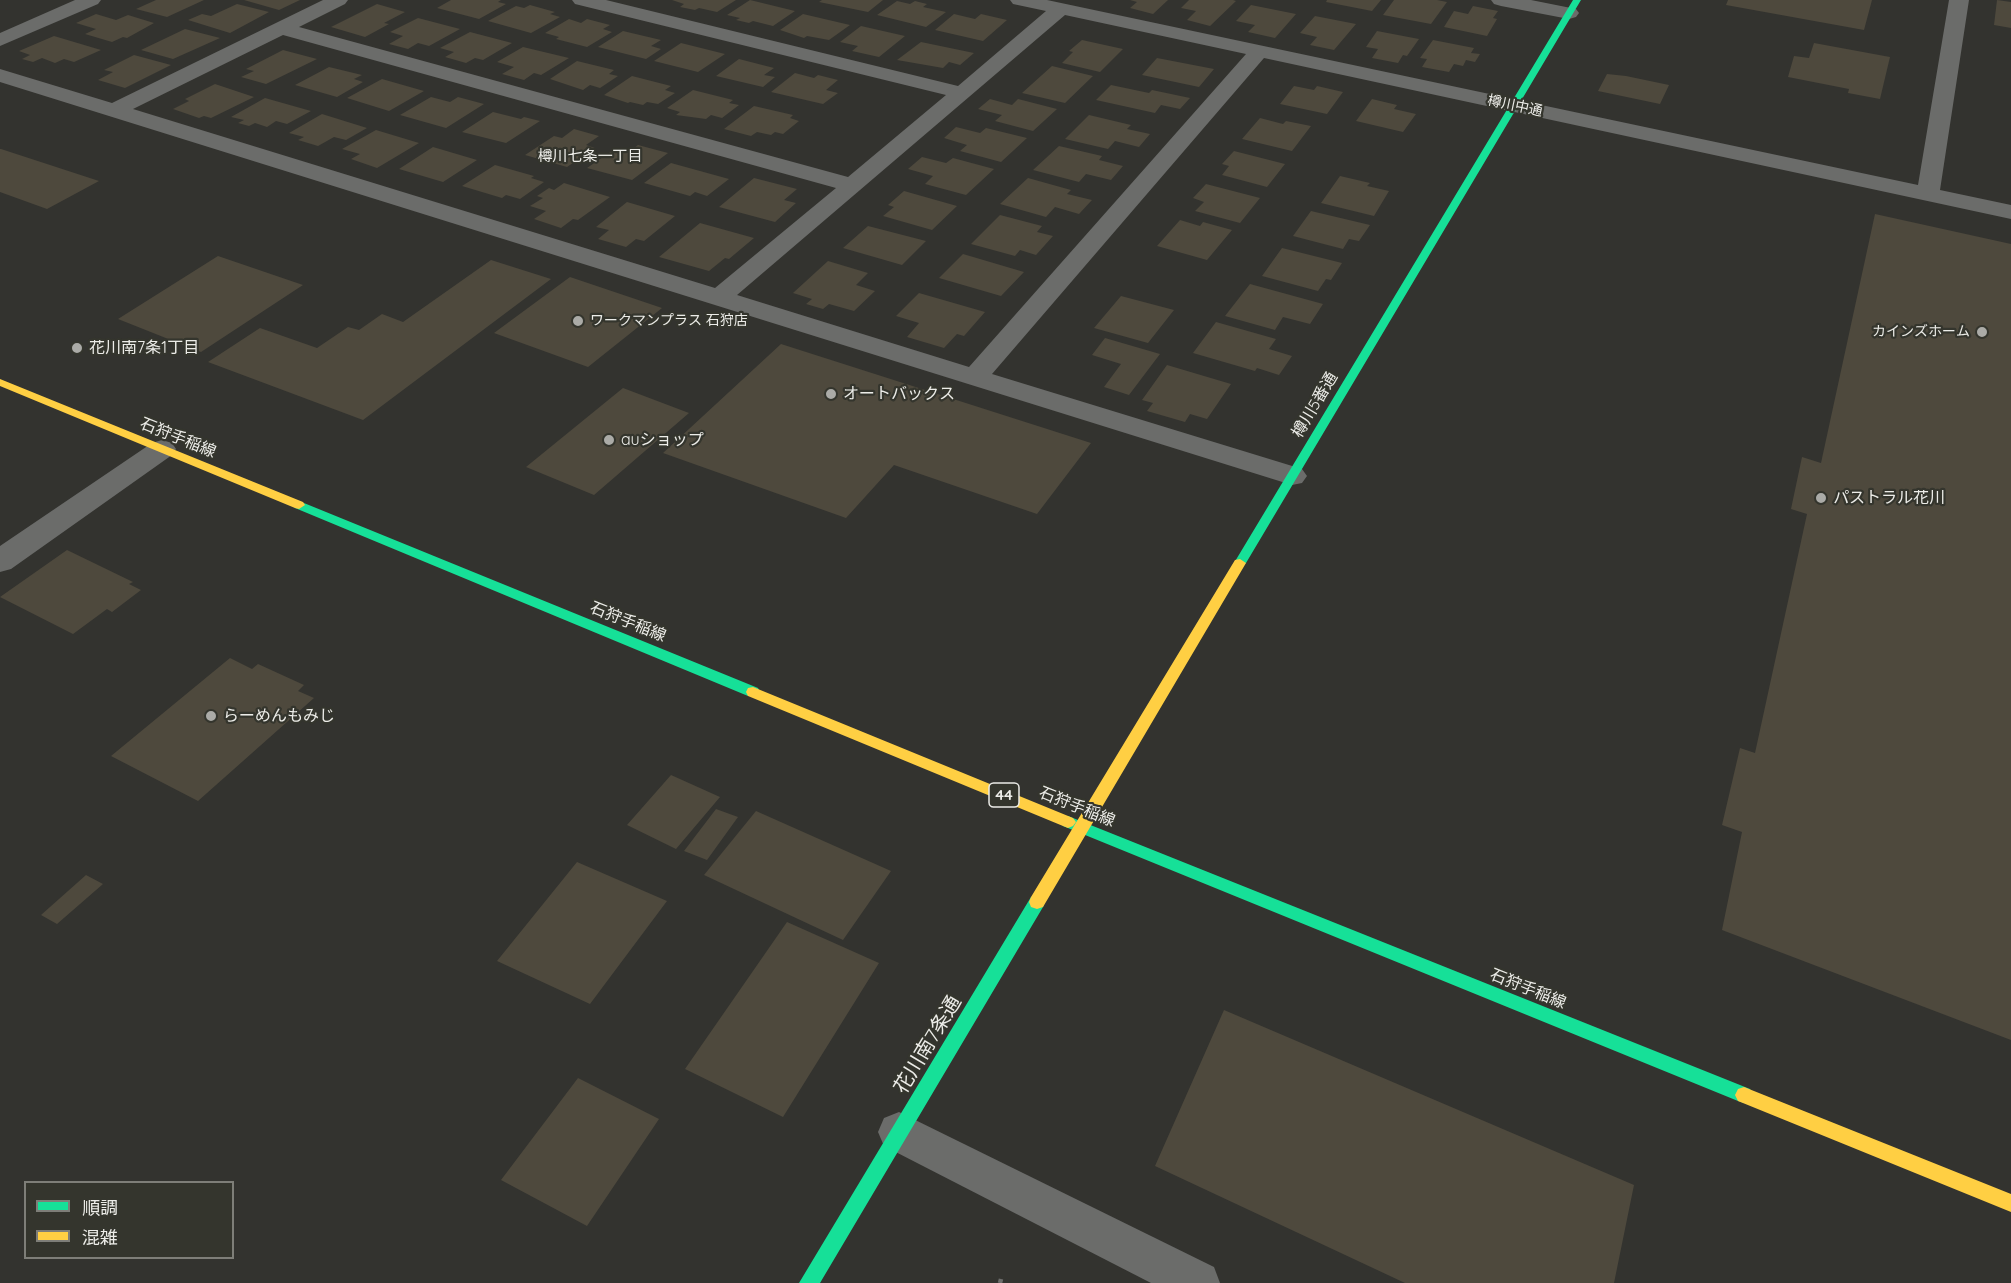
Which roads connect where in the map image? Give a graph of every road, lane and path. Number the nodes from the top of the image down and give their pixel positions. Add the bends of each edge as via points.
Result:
1 (91, 0) edge
2 (338, 0) edge
3 (582, 0) edge
4 (1020, 0) edge
5 (1501, 0) edge
6 (1959, 0) edge
7 (1573, 7) edge
8 (1061, 9) junction
9 (281, 28) junction
10 (0, 40) edge
11 (1260, 51) junction
12 (0, 75) edge
13 (962, 93) junction
14 (1514, 106) junction
15 (115, 110) junction
16 (852, 185) junction
17 (1928, 194) junction
18 (2011, 212) edge
19 (719, 298) junction
20 (974, 377) junction
21 (0, 382) edge
22 (162, 448) junction
23 (1292, 476) junction
24 (0, 561) edge
25 (1081, 827) junction
26 (899, 1132) junction
27 (2011, 1203) edge
28 (809, 1283) edge
29 (1198, 1283) edge

1 - 10 street
2 - 9 street
3 - 13 street
4 - 8 street, 樽川中通
5 - 7 street
6 - 17 street
7 - 14 street, 樽川5番通
8 - 11 street, 樽川中通
8 - 13 street
9 - 15 street
9 - 16 street
11 - 14 street, 樽川中通
11 - 20 street
12 - 15 street
13 - 16 street
14 - 17 street, 樽川中通
14 - 23 street, 樽川5番通
15 - 19 street
16 - 19 street
17 - 18 street, 樽川中通
19 - 20 street
20 - 23 street
21 - 22 street, 石狩手稲線 / 44
22 - 24 street
22 - 25 street, 石狩手稲線 / 44
23 - 25 street, 樽川5番通
25 - 26 street, 花川南7条通
25 - 27 street, 石狩手稲線 / 44
26 - 28 street, 花川南7条通
26 - 29 lane

